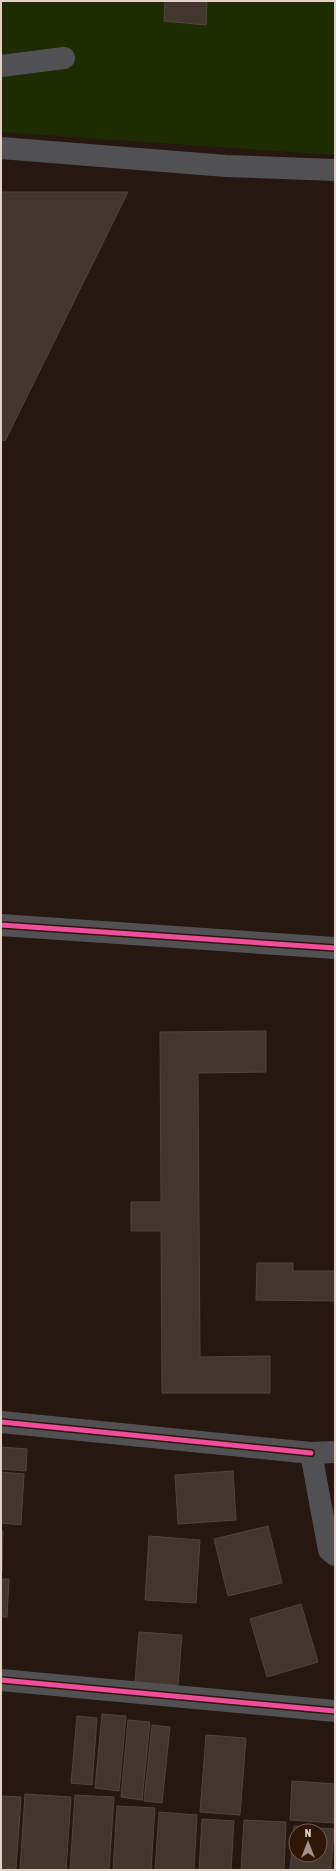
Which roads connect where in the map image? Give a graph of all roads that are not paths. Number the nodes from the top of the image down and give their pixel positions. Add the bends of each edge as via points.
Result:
1 (64, 58) dead end
2 (1, 66) edge
3 (1, 148) edge
4 (335, 170) edge
5 (1, 925) edge
6 (335, 948) edge
7 (1, 1422) edge
8 (311, 1452) junction
9 (335, 1452) edge
10 (333, 1558) edge
11 (1, 1680) edge
12 (335, 1711) edge

1 - 2 street
3 - 4 street via 226,166
5 - 6 street
7 - 8 street
8 - 9 street
8 - 10 street
11 - 12 street

